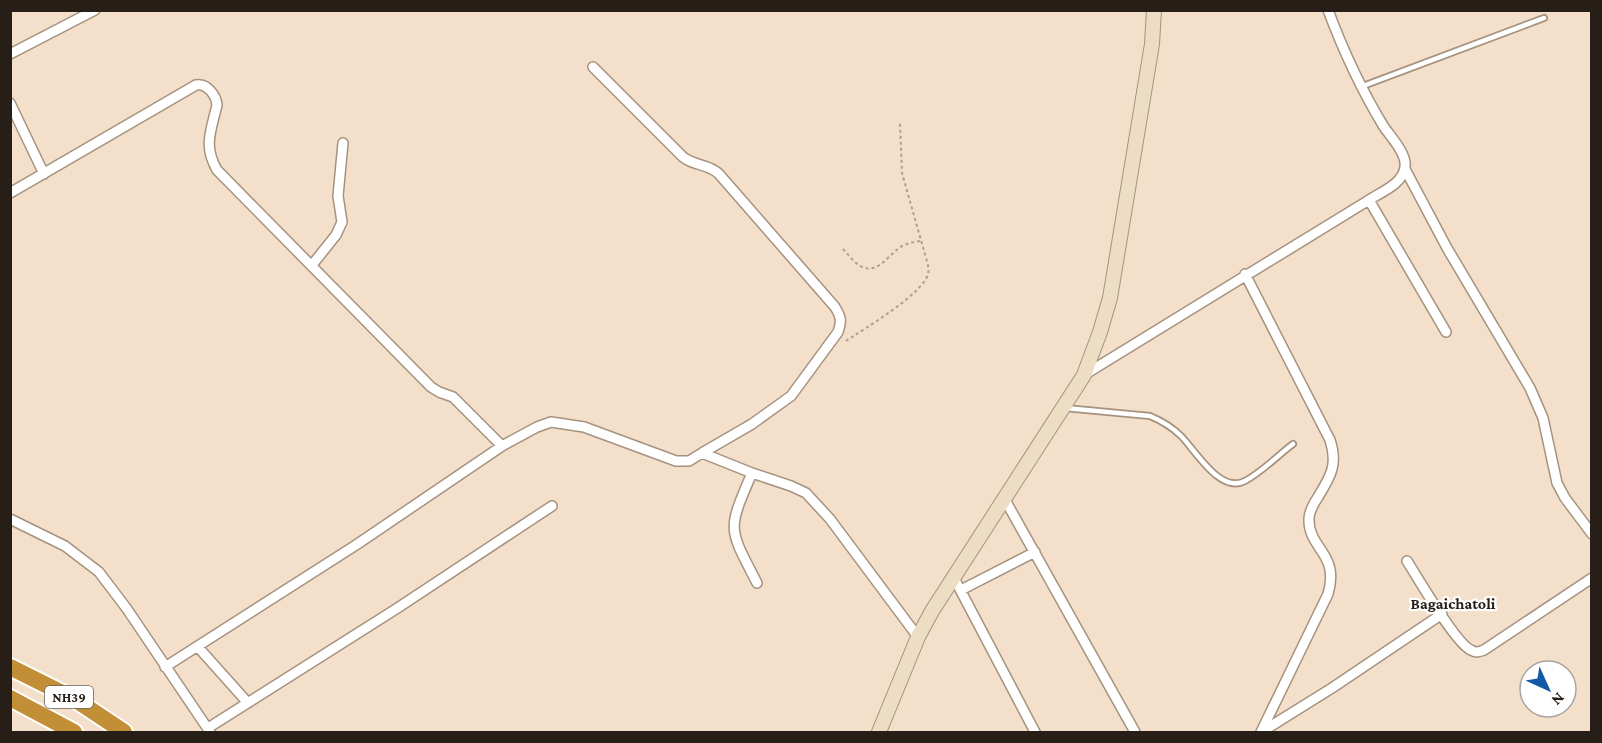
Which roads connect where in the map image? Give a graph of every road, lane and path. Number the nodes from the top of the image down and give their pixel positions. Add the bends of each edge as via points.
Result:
1 (95, 10) edge
2 (1154, 10) edge
3 (1328, 10) edge
4 (1544, 18) dead end
5 (10, 54) edge
6 (593, 67) dead end
7 (1363, 86) junction
8 (10, 103) edge
9 (900, 123) dead end
10 (343, 143) dead end
11 (1405, 169) junction
12 (44, 174) junction
13 (10, 193) edge
14 (1369, 200) junction
15 (921, 241) junction
16 (843, 249) dead end
17 (312, 266) junction
18 (1245, 274) junction
19 (1446, 332) dead end
20 (840, 344) dead end
21 (1084, 375) junction
22 (1063, 408) junction
23 (1293, 444) dead end
24 (502, 446) junction
25 (702, 453) junction
26 (752, 473) junction
27 (1004, 498) junction
28 (552, 506) dead end
29 (10, 519) edge
30 (1592, 534) edge
31 (1035, 552) junction
32 (1407, 561) dead end
33 (954, 578) junction
34 (1592, 578) edge
35 (757, 583) dead end
36 (961, 590) junction
37 (1442, 614) junction
38 (918, 637) junction
39 (198, 647) junction
40 (10, 667) edge
41 (165, 667) junction
42 (10, 698) edge
43 (248, 703) junction
44 (209, 730) edge
45 (74, 732) edge
46 (124, 732) edge
47 (879, 732) edge
48 (1035, 732) edge
49 (1135, 732) edge
50 (1261, 732) edge

1 - 5 street
2 - 21 street via 1152,44 1110,298
3 - 7 street
4 - 7 lane
6 - 25 street via 683,157 719,174 835,307 842,323 792,396
7 - 11 street via 1402,156
8 - 12 street
9 - 15 path via 902,173
10 - 17 street via 338,196 342,222
11 - 14 street via 1397,181
11 - 30 street via 1530,388 1543,418 1557,483
12 - 13 street
12 - 17 street via 201,84 217,100 208,140 208,152 217,170
14 - 18 street
14 - 19 street
15 - 16 path via 904,245 872,268 857,264
15 - 20 path via 928,265 928,275 922,284 888,314
17 - 24 street via 431,387 453,397
18 - 21 street
18 - 50 street via 1334,453 1329,479 1309,517 1332,580
21 - 22 street
22 - 23 lane via 1150,416 1182,437 1215,475 1234,484 1244,481
22 - 27 street
24 - 25 street via 550,422 584,427 676,461
24 - 39 street
25 - 26 street
26 - 35 street via 736,512 733,532
26 - 38 street via 791,486 817,503
27 - 31 street
27 - 33 street
28 - 43 street
29 - 41 street via 65,546 99,572
31 - 36 street
31 - 49 street
32 - 37 street
33 - 36 street
33 - 38 street
34 - 37 street via 1477,652 1463,644
36 - 48 street
37 - 50 street
38 - 47 street
39 - 41 street
39 - 43 street
40 - 46 highway, NH39 via 76,700
41 - 44 street
42 - 45 highway, NH39
43 - 44 street

